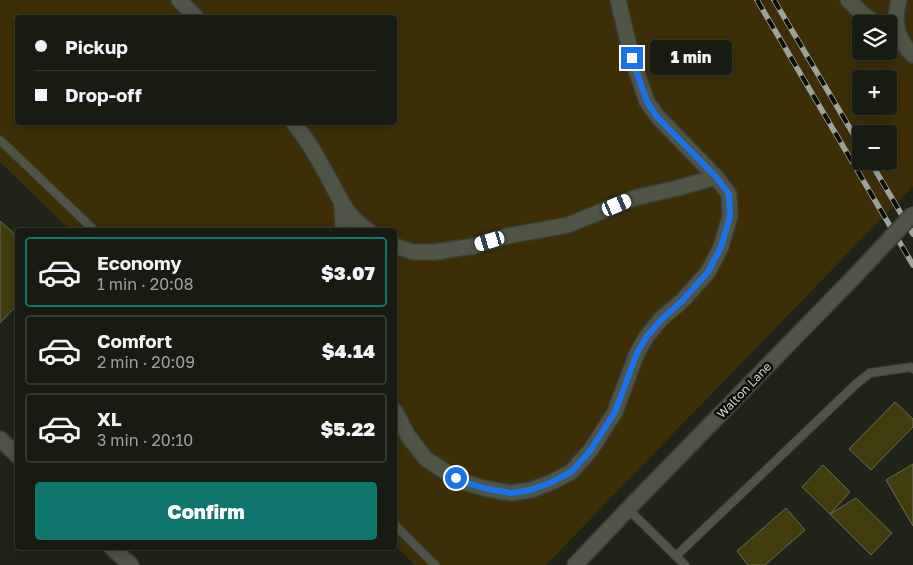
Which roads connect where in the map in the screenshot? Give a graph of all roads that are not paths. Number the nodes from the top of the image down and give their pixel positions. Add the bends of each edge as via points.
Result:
1 (179, 0) edge
2 (618, 0) edge
3 (848, 0) edge
4 (899, 0) edge
5 (194, 15) edge
6 (865, 15) edge
7 (896, 15) edge
8 (897, 34) edge
9 (913, 55) edge
10 (295, 125) edge
11 (0, 140) edge
12 (716, 177) junction
13 (342, 205) junction
14 (913, 214) edge
15 (92, 228) edge
16 (343, 228) edge
17 (365, 228) edge
18 (397, 247) edge
19 (913, 369) edge
20 (397, 415) edge
21 (0, 439) edge
22 (15, 453) edge
23 (628, 509) junction
24 (397, 527) edge
25 (114, 550) edge
26 (676, 556) junction
27 (131, 565) edge
28 (435, 565) edge
29 (575, 565) edge
30 (685, 565) edge

1 - 5 street
2 - 12 street via 647,102 658,118
3 - 6 street
4 - 7 street
8 - 9 street
10 - 13 street via 327,174
11 - 15 lane
12 - 18 street via 634,198 568,226 435,252 413,252
12 - 20 street via 729,194 730,216 721,247 708,272 647,336 637,353 615,412 590,451 571,472 531,490 511,493 467,483 426,459
13 - 16 street
13 - 17 street
14 - 23 street, Walton Lane, bridge
19 - 26 lane via 870,374 856,384
21 - 22 street
23 - 26 lane
23 - 29 street, Walton Lane
24 - 28 lane
25 - 27 street
26 - 30 lane

